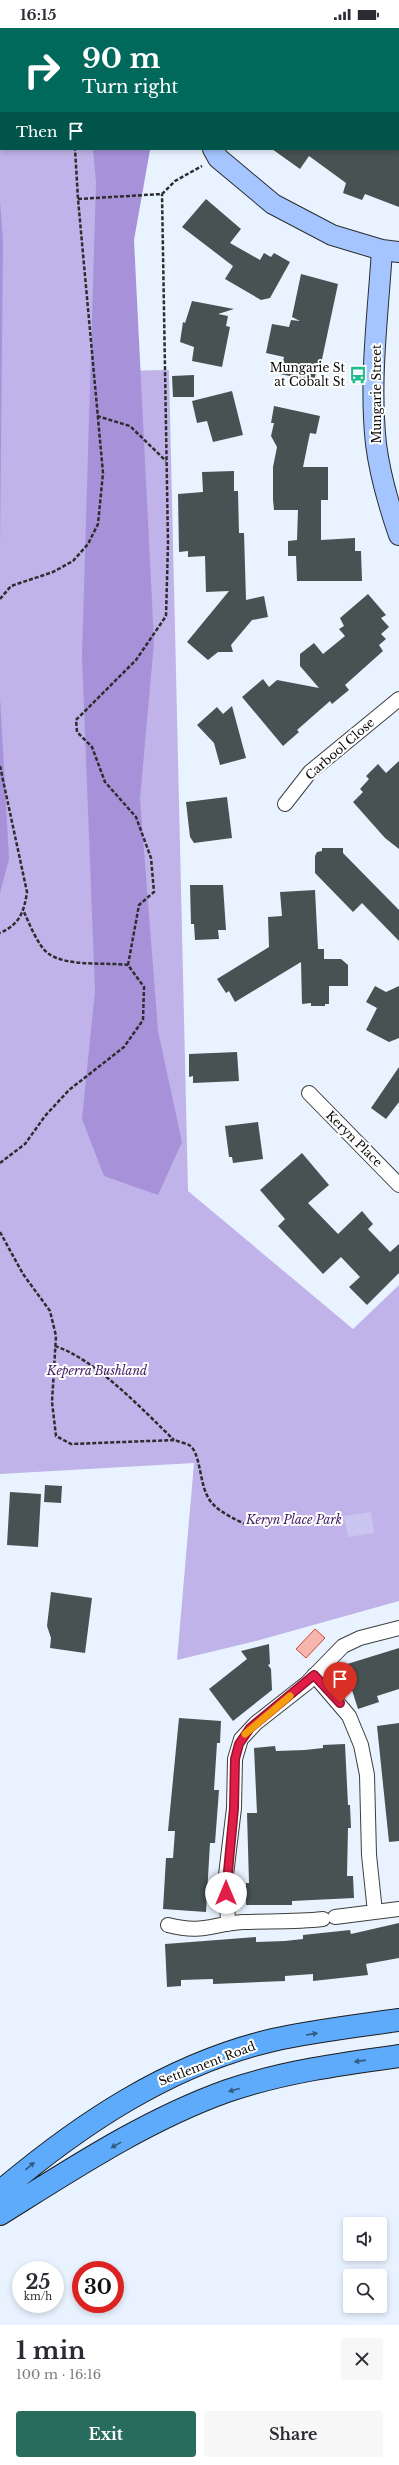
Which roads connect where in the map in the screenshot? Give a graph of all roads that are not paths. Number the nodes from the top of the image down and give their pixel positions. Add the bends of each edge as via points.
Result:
1 (209, 157) edge
2 (390, 251) edge
3 (399, 535) edge
4 (399, 699) edge
5 (285, 804) dead end
6 (308, 1093) dead end
7 (399, 1184) edge
8 (399, 1628) edge
9 (314, 1675) junction
10 (399, 1909) edge
11 (375, 1912) junction
12 (228, 1924) junction
13 (168, 1925) dead end
14 (399, 2020) edge
15 (399, 2056) edge
16 (0, 2192) edge
17 (0, 2214) edge

1 - 2 street via 218,158 273,204 332,235
2 - 3 street, Mungarie Street via 377,333 375,424 385,493
4 - 5 street, Carbool Close via 310,772
6 - 7 street, Keryn Place
8 - 9 street via 348,1643
9 - 11 street via 349,1716 360,1741 367,1775 368,1855
9 - 12 street via 250,1728 237,1749 234,1808 226,1875
10 - 11 street
11 - 12 street via 329,1918
12 - 13 street via 198,1930
16 -> 14 main road, Settlement Road via 33,2163 103,2114 174,2075 227,2054 274,2040
15 -> 17 main road via 321,2067 227,2091 155,2123

